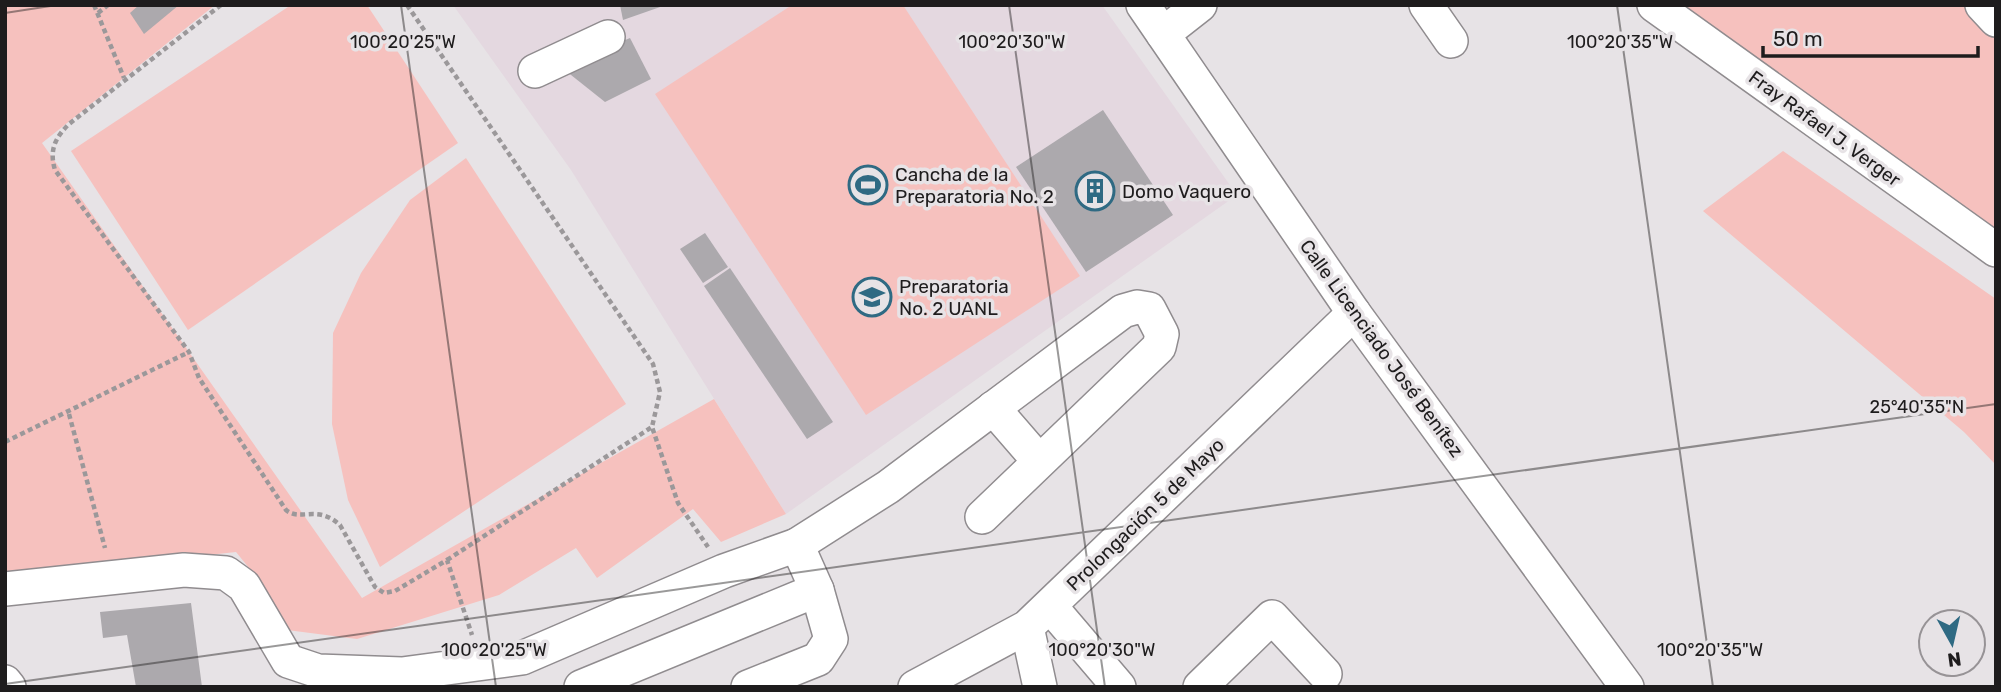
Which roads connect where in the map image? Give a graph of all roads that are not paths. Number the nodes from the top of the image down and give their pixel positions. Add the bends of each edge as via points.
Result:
1 (1143, 5) edge
2 (1200, 5) edge
3 (1426, 5) edge
4 (1654, 5) edge
5 (1982, 5) edge
6 (1996, 20) edge
7 (1163, 34) junction
8 (608, 37) dead end
9 (1451, 41) dead end
10 (535, 71) dead end
11 (1996, 250) edge
12 (1354, 313) junction
13 (993, 408) junction
14 (1040, 461) junction
15 (982, 517) dead end
16 (797, 545) junction
17 (5, 589) edge
18 (817, 590) junction
19 (1039, 617) junction
20 (1325, 674) dead end
21 (449, 677) edge
22 (403, 680) edge
23 (5, 682) edge
24 (9, 687) edge
25 (581, 687) edge
26 (748, 687) edge
27 (915, 687) edge
28 (1040, 687) edge
29 (1119, 687) edge
30 (1200, 687) edge
31 (1627, 687) edge

1 - 7 street, Calle Licenciado José Benítez
2 - 7 street
3 - 9 street
4 - 11 street, Fray Rafael J. Verger
5 - 6 street
7 - 12 street, Calle Licenciado José Benítez
8 - 10 street
12 - 19 street, Prolongación 5 de Mayo
12 - 31 street, Calle Licenciado José Benítez
13 - 14 street
13 - 14 street via 1123,311 1149,309 1162,334 1159,347
13 - 16 street via 888,487
14 - 15 street
16 - 18 street
16 - 21 street via 724,571 522,658 481,663
17 - 22 street via 184,570 226,573 244,586 288,661 318,671
18 - 25 street
18 - 26 street via 830,626 826,651 818,659
19 - 27 street, Prolongación 5 de Mayo
19 - 28 street
19 - 29 street
20 - 30 street via 1272,617
21 - 22 street
23 - 24 street

